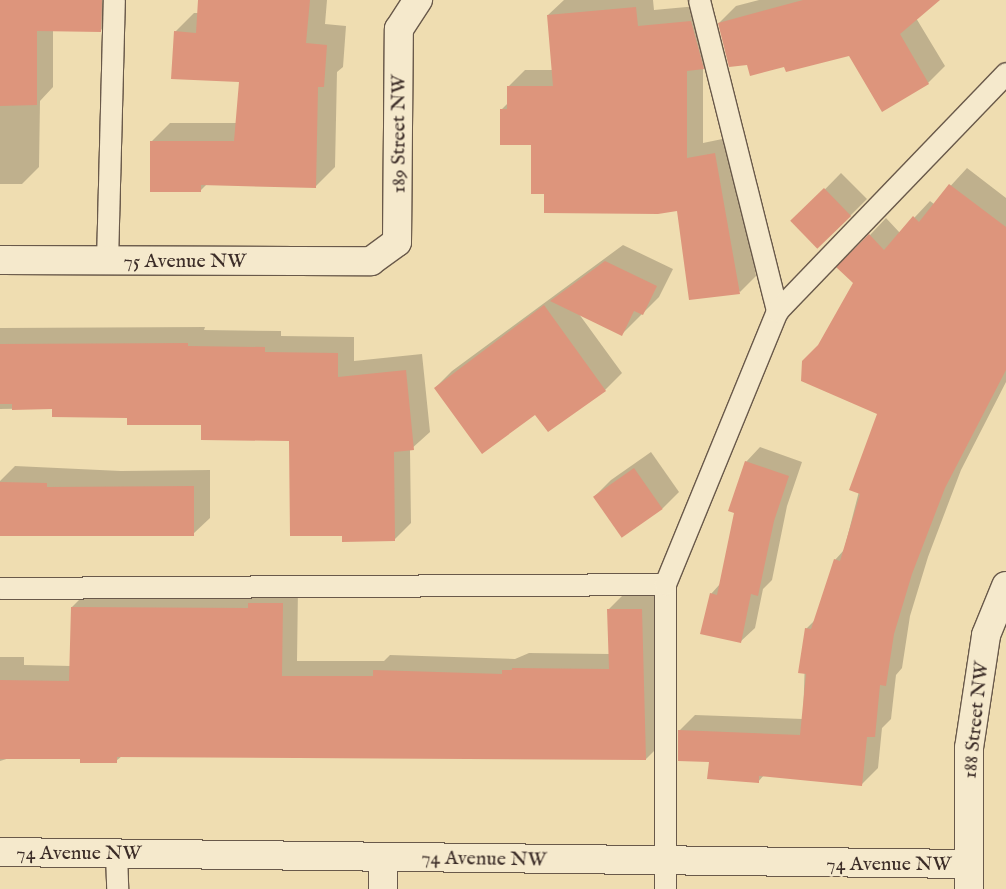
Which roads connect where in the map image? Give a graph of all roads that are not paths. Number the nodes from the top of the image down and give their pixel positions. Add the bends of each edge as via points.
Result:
1 (114, 0) edge
2 (418, 0) edge
3 (699, 0) edge
4 (1006, 73) edge
5 (0, 260) edge
6 (107, 261) junction
7 (371, 261) joint
8 (777, 311) junction
9 (665, 584) junction
10 (1006, 586) edge
11 (0, 588) edge
12 (0, 852) edge
13 (116, 852) junction
14 (383, 857) junction
15 (665, 876) edge
16 (969, 876) edge
17 (117, 889) edge
18 (384, 889) edge

1 - 6 lane
2 - 7 street, 189 Street NW via 399,30 397,242
3 - 8 lane
4 - 8 lane
5 - 6 street, 75 Avenue NW
6 - 7 street, 75 Avenue NW
8 - 9 lane
9 - 11 lane
9 - 15 lane
10 - 16 street, 188 Street NW via 986,635 969,748
12 - 13 street, 74 Avenue NW
13 - 14 street, 74 Avenue NW
13 - 17 lane
14 - 15 street, 74 Avenue NW
14 - 18 street
15 - 16 street, 74 Avenue NW

